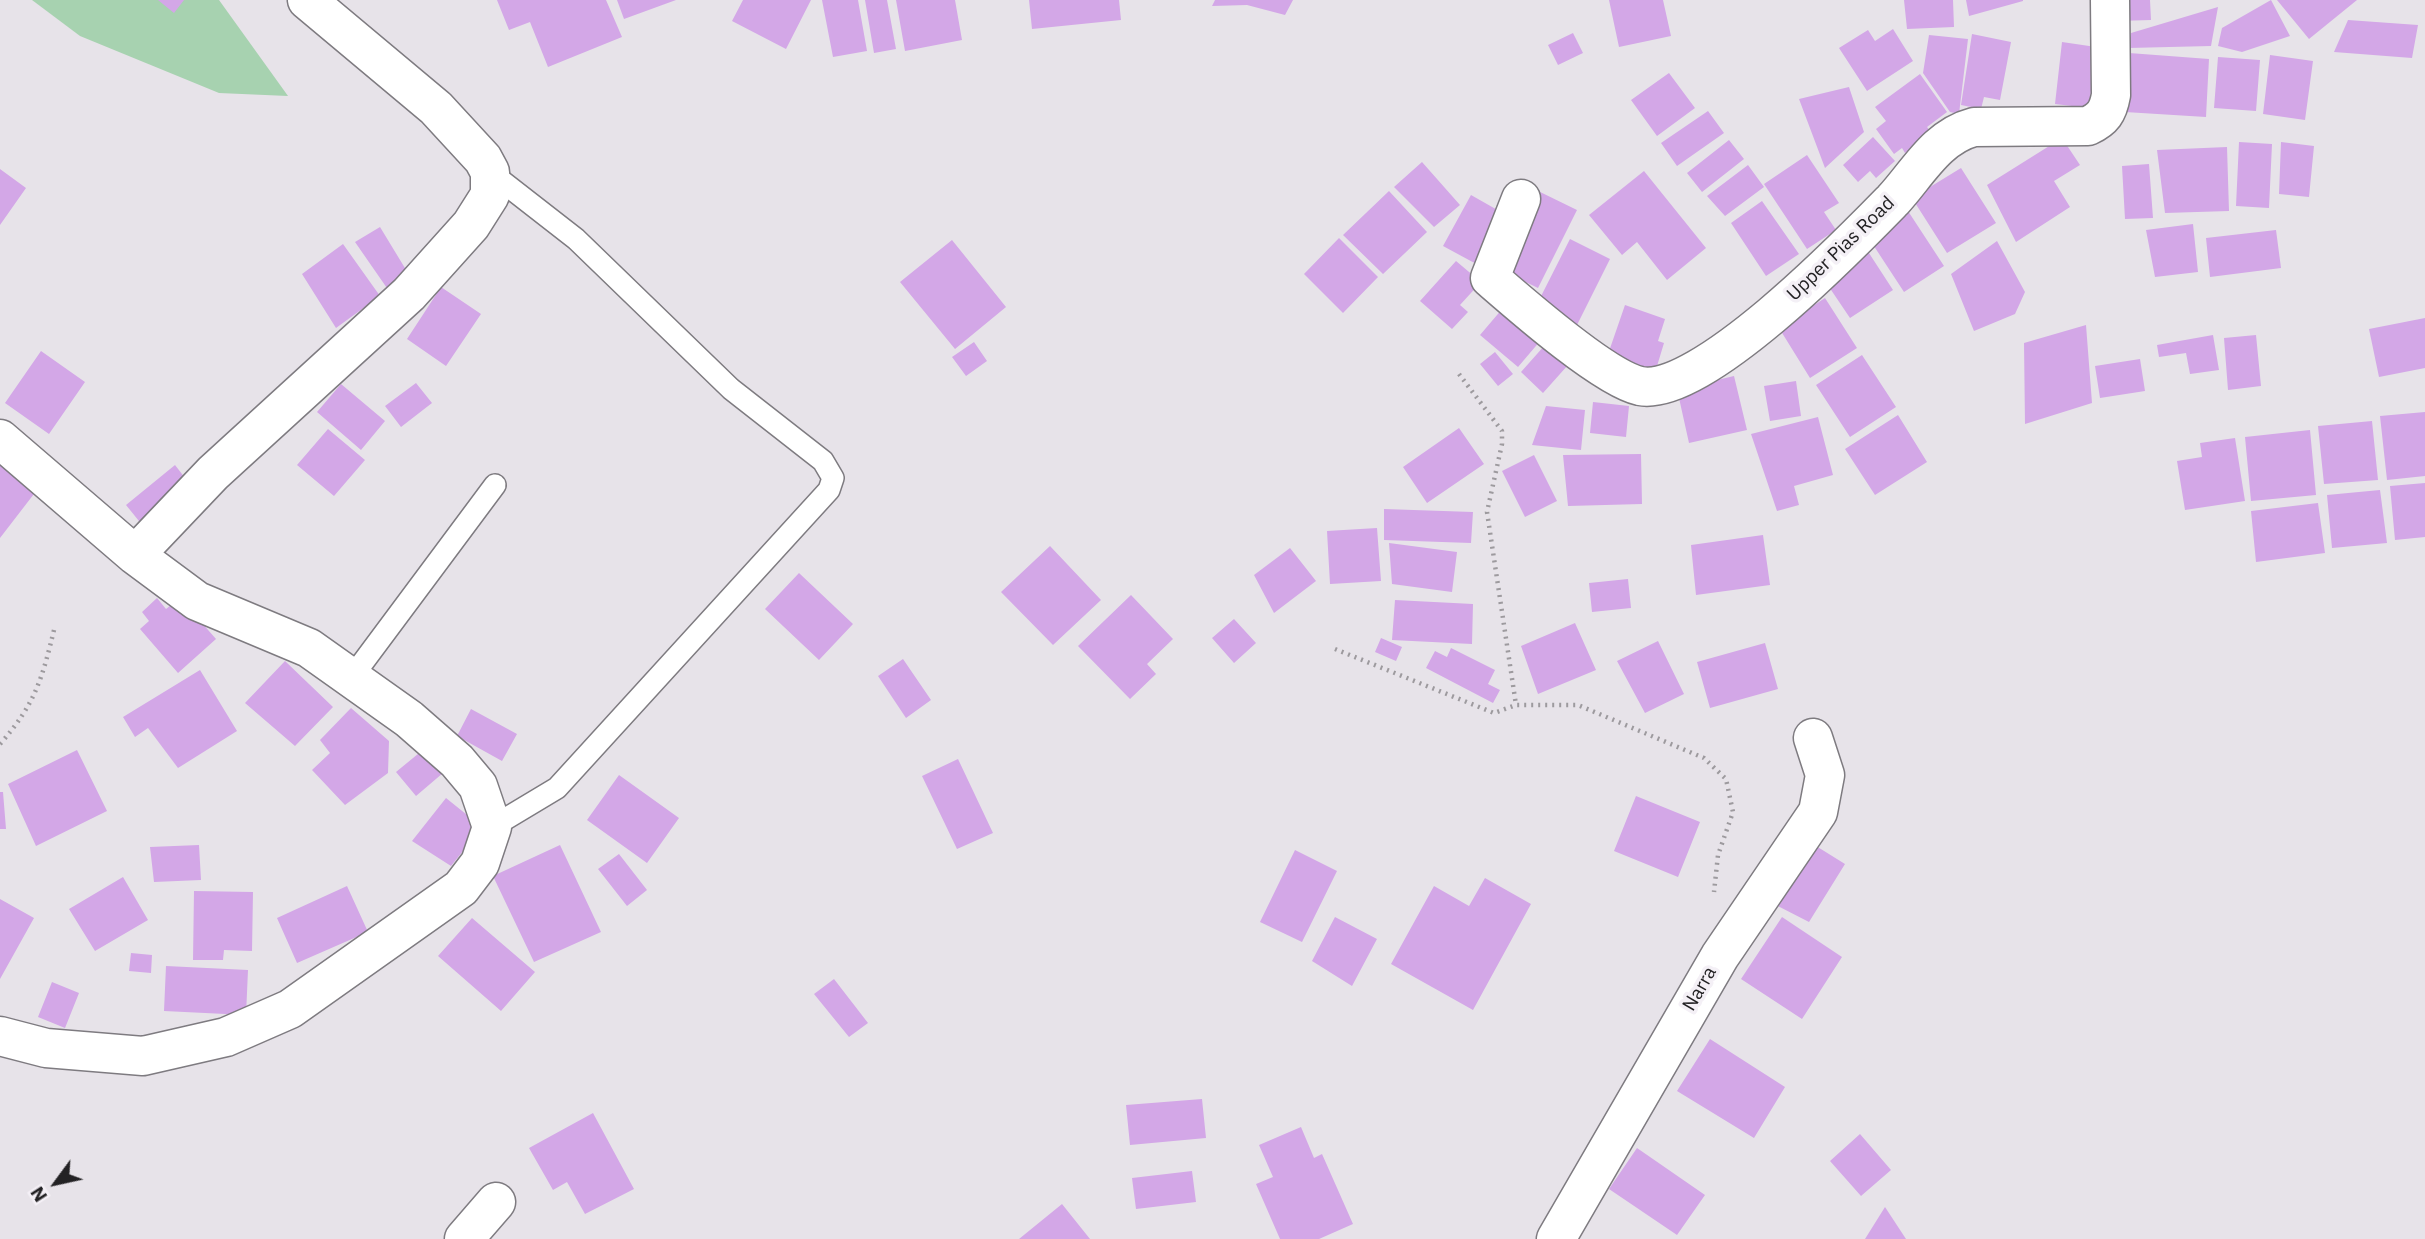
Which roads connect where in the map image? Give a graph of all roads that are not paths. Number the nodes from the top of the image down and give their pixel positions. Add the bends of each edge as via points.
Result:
1 (307, 0) edge
2 (2110, 0) edge
3 (490, 172) junction
4 (1521, 199) dead end
5 (0, 439) edge
6 (495, 485) dead end
7 (135, 555) junction
8 (352, 677) junction
9 (1813, 738) dead end
10 (492, 827) junction
11 (0, 1036) edge
12 (496, 1202) dead end
13 (464, 1239) edge
14 (1556, 1239) edge

1 - 3 street via 436,108
2 - 4 street, Upper Pias Road via 2109,109 2100,121 2088,126 1958,131 1758,329 1724,354 1665,382 1642,386 1620,378 1544,325 1490,278
3 - 7 street via 492,184 485,205 410,294 214,473
3 - 10 lane via 576,239 731,389 822,461 833,478 829,490 557,788
5 - 7 street
6 - 8 lane
7 - 8 street via 197,601 309,648
8 - 10 street via 457,761 478,786
9 - 14 street, Narra via 1825,775 1818,812 1720,956
10 - 11 street via 480,863 461,888 290,1009 226,1037 143,1056 46,1048
12 - 13 street

